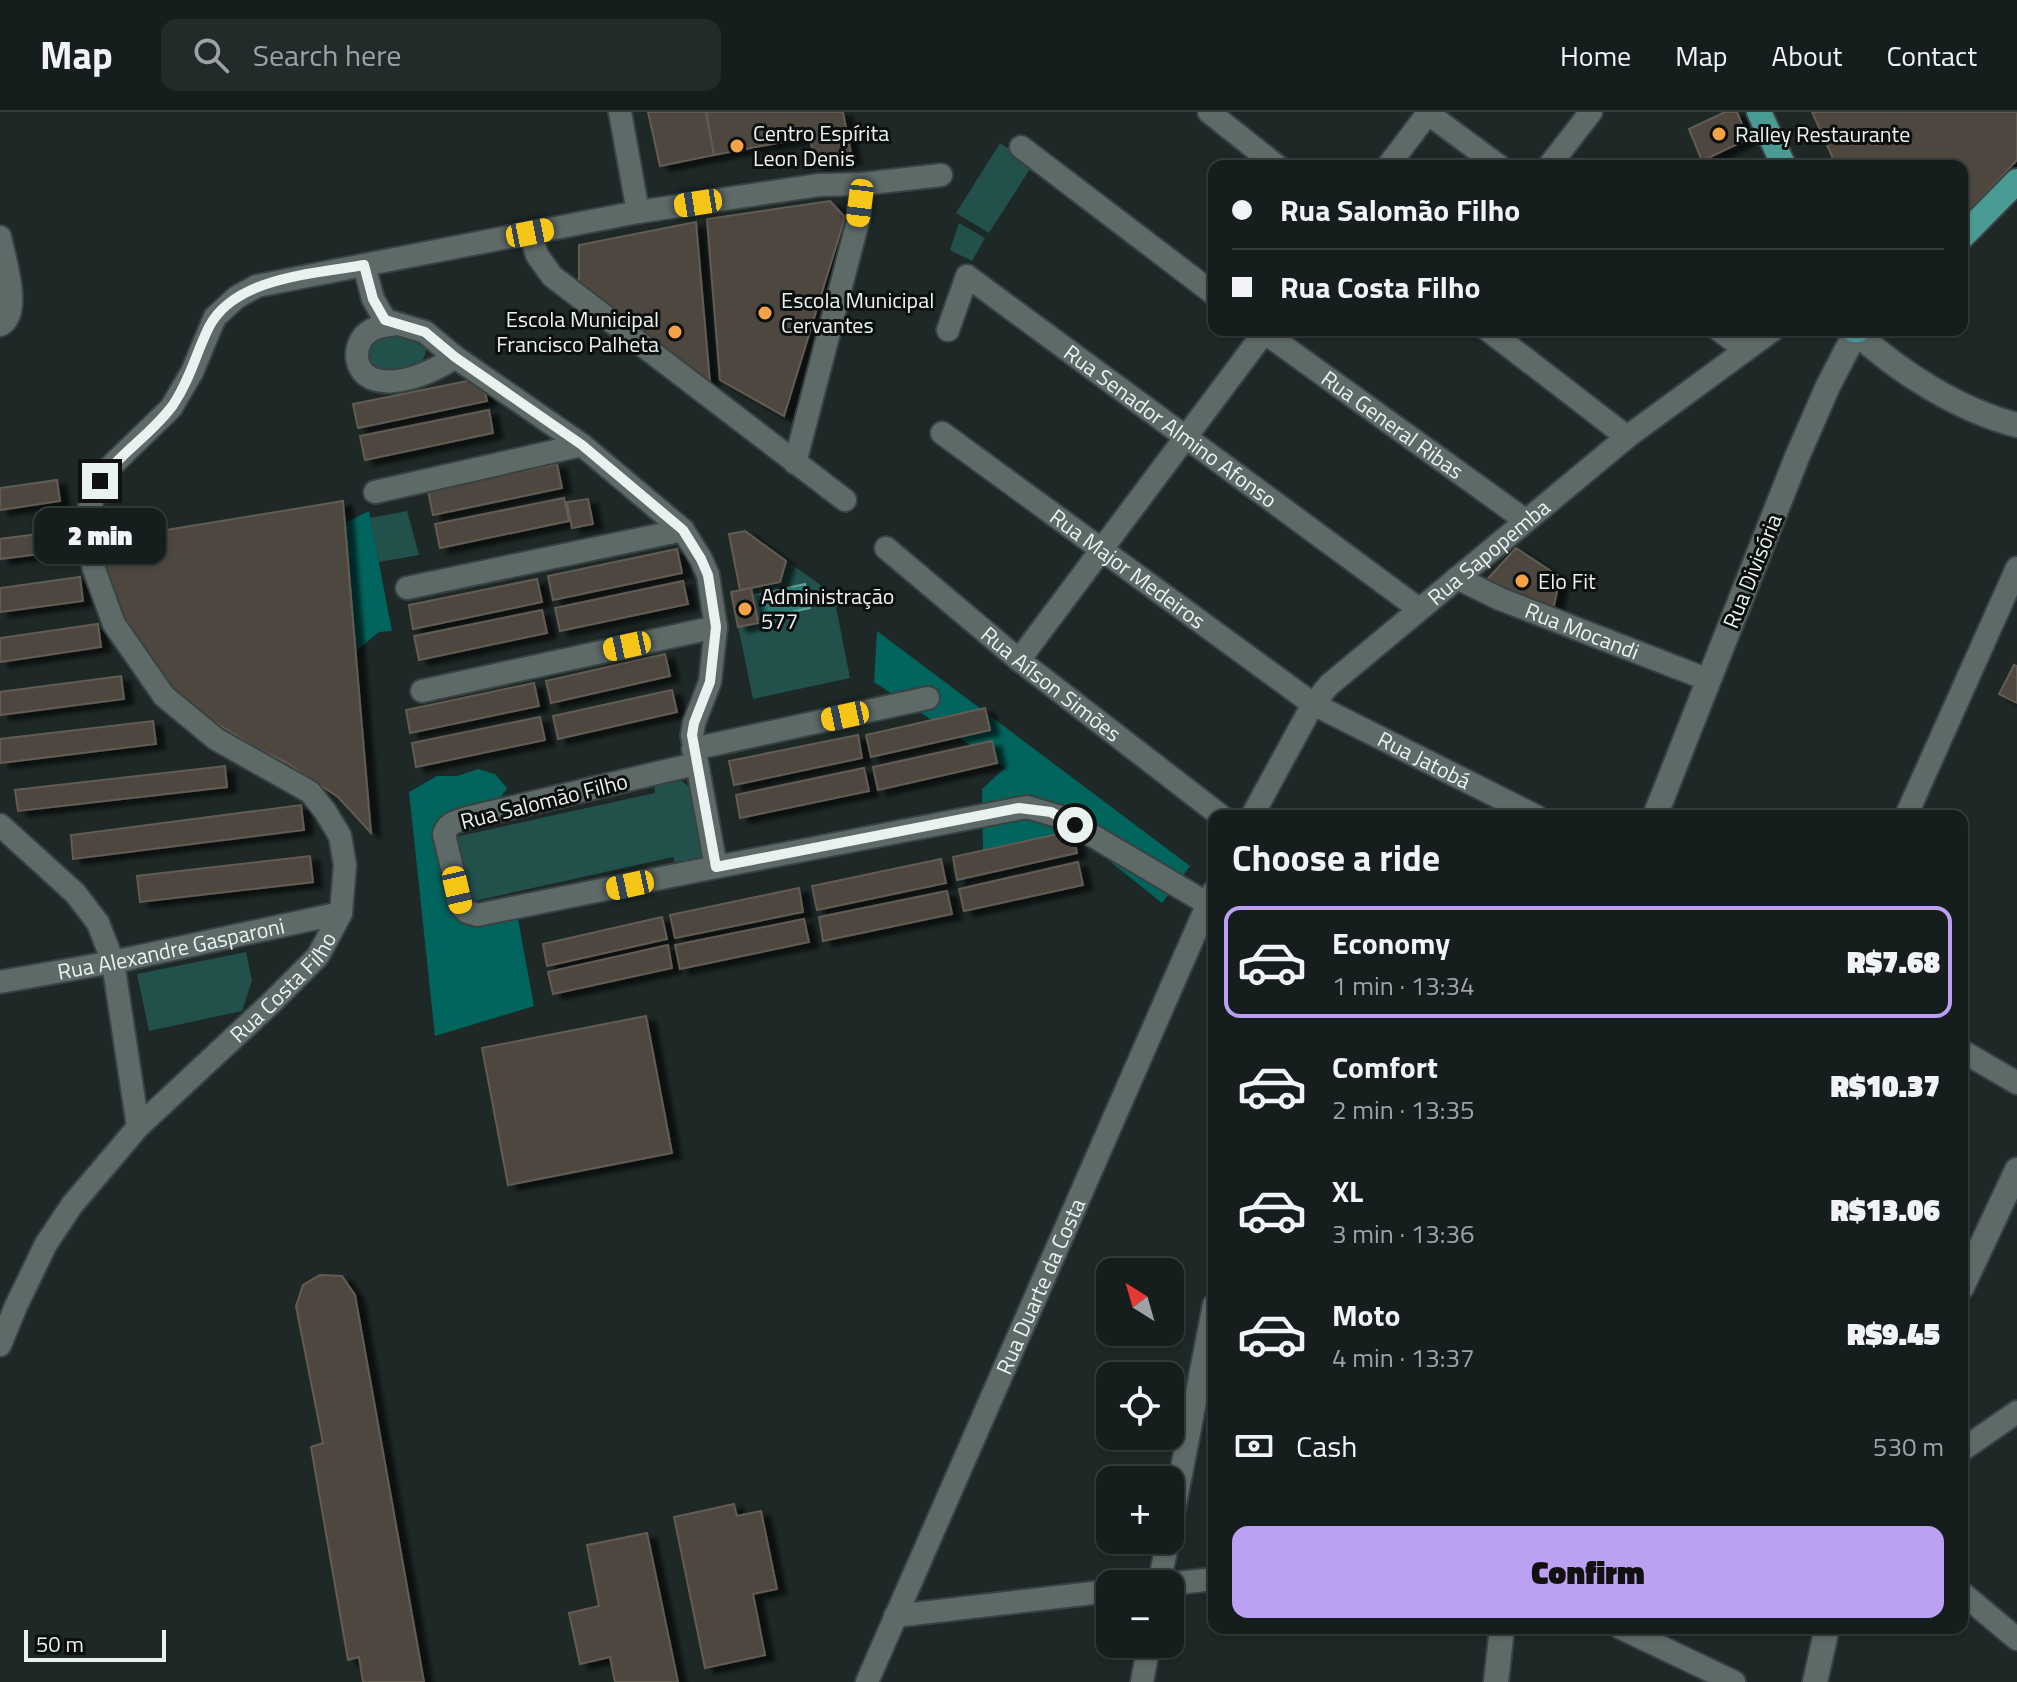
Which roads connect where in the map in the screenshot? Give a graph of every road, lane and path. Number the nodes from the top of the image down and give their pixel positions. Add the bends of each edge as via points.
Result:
1 (620, 112) edge
2 (1209, 112) edge
3 (1591, 112) edge
4 (1759, 112) edge
5 (1428, 113) edge
6 (1021, 147) dead end
7 (1269, 160) edge
8 (1393, 160) edge
9 (1491, 160) edge
10 (1554, 160) edge
11 (1781, 160) edge
12 (941, 175) dead end
13 (2017, 181) edge
14 (862, 184) junction
15 (638, 212) junction
16 (1968, 231) edge
17 (530, 233) junction
18 (0, 237) edge
19 (364, 265) junction
20 (1208, 289) edge
21 (376, 305) junction
22 (395, 324) junction
23 (0, 325) edge
24 (948, 330) dead end
25 (367, 333) junction
26 (1260, 336) edge
27 (1271, 336) edge
28 (1496, 336) edge
29 (1727, 336) edge
30 (1764, 336) edge
31 (1854, 336) edge
32 (1862, 336) edge
33 (1745, 349) junction
34 (455, 357) junction
35 (2017, 425) edge
36 (942, 433) dead end
37 (1627, 437) junction
38 (1187, 438) junction
39 (582, 445) junction
40 (795, 463) junction
41 (375, 492) dead end
42 (845, 500) dead end
43 (1525, 520) junction
44 (683, 530) junction
45 (886, 548) dead end
46 (1103, 550) junction
47 (2017, 568) edge
48 (1457, 578) junction
49 (407, 588) dead end
50 (1419, 609) junction
51 (716, 627) junction
52 (1019, 660) junction
53 (1709, 680) junction
54 (422, 691) dead end
55 (928, 698) dead end
56 (1313, 704) junction
57 (694, 757) junction
58 (1213, 810) edge
59 (1255, 810) edge
60 (1524, 810) edge
61 (1657, 810) edge
62 (1909, 810) edge
63 (0, 825) edge
64 (716, 867) junction
65 (1208, 895) edge
66 (1208, 904) edge
67 (341, 913) junction
68 (113, 962) junction
69 (0, 982) edge
70 (1968, 1054) edge
71 (2017, 1083) edge
72 (138, 1127) junction
73 (2017, 1170) edge
74 (1968, 1274) edge
75 (8, 1302) edge
76 (1208, 1336) edge
77 (0, 1345) edge
78 (2017, 1412) edge
79 (1968, 1446) edge
80 (1183, 1466) edge
81 (1208, 1580) edge
82 (1184, 1582) edge
83 (1096, 1593) edge
84 (1968, 1598) edge
85 (895, 1616) junction
86 (1501, 1634) edge
87 (1634, 1634) edge
88 (1826, 1634) edge
89 (2017, 1639) edge
90 (1146, 1658) edge
91 (867, 1682) edge
92 (1142, 1682) edge
93 (1496, 1682) edge
94 (1734, 1682) edge
95 (1815, 1682) edge

1 - 15 street
2 - 7 street
3 - 10 street
4 - 11 main road
5 - 8 street
5 - 9 street
6 - 20 street
12 - 14 street
13 - 16 main road
14 - 15 street via 819,185
14 - 40 street via 858,221
15 - 17 street
17 - 19 street
17 - 40 street via 552,276
18 - 23 street via 12,299 11,312
19 - 21 street
19 - 67 street, Rua Costa Filho via 257,286 237,297 215,317 171,408 109,468 87,514 94,569 114,624 164,696 216,739 310,792 325,811 340,836 345,865
21 - 22 street via 385,320
21 - 25 street
22 - 25 street
22 - 34 street via 422,330
24 - 38 street, Rua Senador Almino Afonso via 967,276
25 - 34 street via 357,356 363,372 376,380 425,375
26 - 38 street
27 - 43 street, Rua General Ribas
28 - 37 street
29 - 33 street
30 - 33 street, Rua Sapopemba
31 - 53 street, Rua Divisória via 1803,443
32 - 35 street via 1899,367 1977,413
33 - 37 street, Rua Sapopemba
34 - 39 street
36 - 46 street, Rua Major Medeiros
37 - 43 street, Rua Sapopemba
38 - 46 street
38 - 50 street, Rua Senador Almino Afonso
39 - 41 street
39 - 44 street
40 - 42 street
43 - 48 street, Rua Sapopemba
44 - 49 street
44 - 51 street via 708,575
45 - 52 street, Rua Aílson Simões
46 - 52 street
46 - 56 street, Rua Major Medeiros
47 - 62 street
48 - 50 street, Rua Sapopemba
48 - 53 street, Rua Mocandi
50 - 56 street, Rua Sapopemba via 1346,669
51 - 54 street
51 - 57 street via 710,682 694,723
52 - 58 street, Rua Aílson Simões
53 - 61 street, Rua Divisória
55 - 57 street, Rua Salomão Filho
56 - 59 street, Rua Sapopemba
56 - 60 street, Rua Jatobá
57 - 64 street
57 - 64 street, Rua Salomão Filho via 467,818 452,823 444,834 461,906 477,915
63 - 68 street via 84,903
64 - 65 street, Rua Salomão Filho via 1027,807 1061,817
66 - 85 street, Rua Duarte da Costa
67 - 68 street, Rua Alexandre Gasparoni
67 - 72 street, Rua Costa Filho via 318,956
68 - 69 street, Rua Alexandre Gasparoni
68 - 72 street
70 - 71 street
72 - 75 street, Rua Costa Filho via 72,1205
73 - 74 street
75 - 77 street, Rua Costa Filho
76 - 80 street
78 - 79 street
81 - 82 street
83 - 85 street
84 - 89 street
85 - 91 street, Rua Duarte da Costa
86 - 93 street
87 - 94 street
88 - 95 street
90 - 92 street

